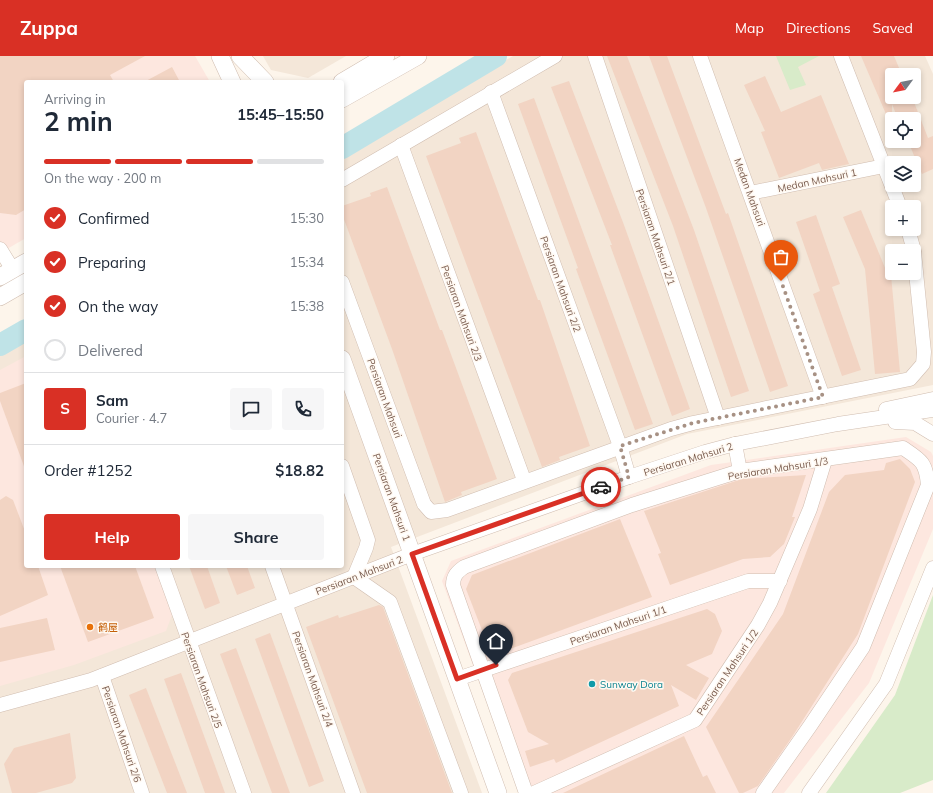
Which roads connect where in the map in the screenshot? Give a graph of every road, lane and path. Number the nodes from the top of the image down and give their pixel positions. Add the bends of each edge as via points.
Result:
1 (220, 56) edge
2 (240, 56) edge
3 (386, 56) edge
4 (418, 56) edge
5 (555, 56) edge
6 (595, 56) edge
7 (700, 56) edge
8 (840, 56) edge
9 (231, 80) edge
10 (248, 80) edge
11 (263, 80) edge
12 (344, 81) edge
13 (491, 92) junction
14 (344, 98) edge
15 (401, 145) junction
16 (884, 166) junction
17 (344, 179) edge
18 (750, 193) junction
19 (897, 200) edge
20 (0, 249) edge
21 (13, 270) edge
22 (917, 280) edge
23 (24, 283) edge
24 (344, 287) edge
25 (0, 297) edge
26 (344, 366) edge
27 (823, 397) junction
28 (933, 399) edge
29 (933, 410) edge
30 (718, 418) junction
31 (838, 424) junction
32 (933, 434) edge
33 (735, 444) junction
34 (620, 446) junction
35 (825, 460) junction
36 (740, 471) junction
37 (344, 472) edge
38 (629, 477) junction
39 (524, 480) junction
40 (412, 554) junction
41 (163, 568) edge
42 (273, 568) edge
43 (933, 568) edge
44 (354, 576) junction
45 (780, 581) junction
46 (286, 603) junction
47 (188, 642) junction
48 (482, 670) junction
49 (102, 676) junction
50 (457, 679) junction
51 (0, 705) edge
52 (142, 793) edge
53 (244, 793) edge
54 (353, 793) edge
55 (462, 793) edge
56 (498, 793) edge
57 (526, 793) edge
58 (534, 793) edge
59 (763, 793) edge
60 (809, 793) edge

1 - 9 street
2 - 10 street
2 - 11 street
3 - 12 street
4 - 14 street
5 - 13 street
6 - 30 street, Persiaran Mahsuri 2/1
7 - 18 street, Medan Mahsuri
8 - 16 street
13 - 15 street
13 - 34 street, Persiaran Mahsuri 2/2
15 - 17 street
15 - 39 street, Persiaran Mahsuri 2/3
16 - 18 street, Medan Mahsuri 1
16 - 19 street
18 - 27 street, Medan Mahsuri
20 - 21 street
22 - 27 street via 924,352 923,364 913,378
23 - 25 street
24 - 39 street, Persiaran Mahsuri via 424,504 431,512 447,510
26 - 40 street, Persiaran Mahsuri 1
27 - 30 street
28 - 31 street via 866,413
29 - 31 street
30 - 34 street via 671,429
31 - 32 street via 864,427 899,422 915,423
31 - 33 street, Persiaran Mahsuri 2
33 - 36 street
33 - 38 street, Persiaran Mahsuri 2
34 - 38 street, Persiaran Mahsuri 2/2
34 - 39 street
35 - 36 street, Persiaran Mahsuri 1/3
35 - 45 street, Persiaran Mahsuri 1/2 via 810,509
35 - 59 street, Persiaran Mahsuri 1/3 via 904,448 927,468 928,484 863,647
36 - 48 street, Persiaran Mahsuri 1/3 via 632,505 458,571 453,585
37 - 44 street via 368,540
38 - 40 street, Persiaran Mahsuri 2
40 - 44 street, Persiaran Mahsuri 2
40 - 50 street, Persiaran Mahsuri 1
41 - 47 street, Persiaran Mahsuri 2/5
42 - 46 street, Persiaran Mahsuri 2/4
43 - 60 street via 886,684
44 - 46 street, Persiaran Mahsuri 2
44 - 55 street via 390,602
45 - 48 street, Persiaran Mahsuri 1/1 via 748,581
45 - 58 street, Persiaran Mahsuri 1/2 via 758,625 695,720
46 - 47 street, Persiaran Mahsuri 2
46 - 54 street, Persiaran Mahsuri 2/4
47 - 49 street, Persiaran Mahsuri 2
47 - 53 street, Persiaran Mahsuri 2/5
48 - 50 street, Persiaran Mahsuri 1/1
48 - 57 street, Persiaran Mahsuri 1/3
49 - 51 street, Persiaran Mahsuri 2
49 - 52 street, Persiaran Mahsuri 2/6
50 - 56 street, Persiaran Mahsuri 1

